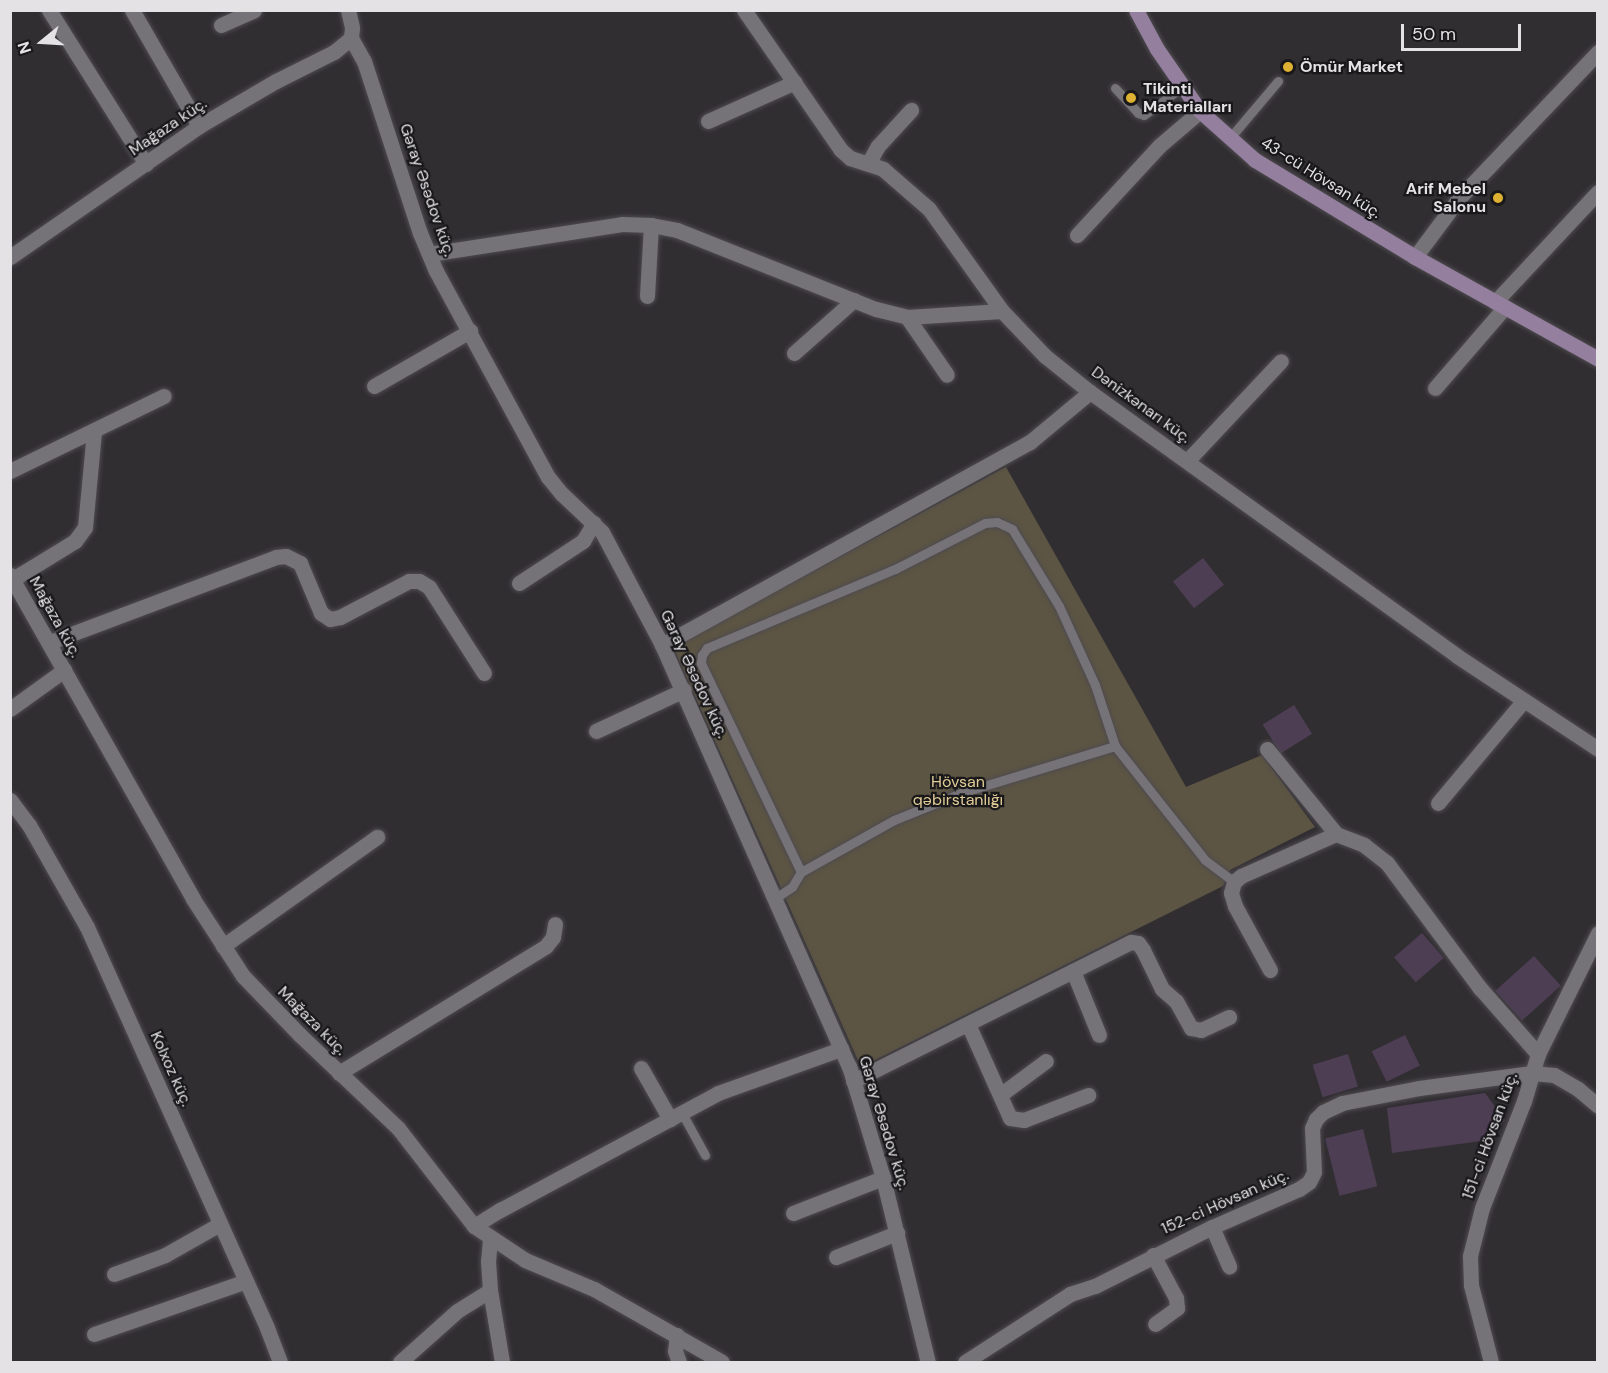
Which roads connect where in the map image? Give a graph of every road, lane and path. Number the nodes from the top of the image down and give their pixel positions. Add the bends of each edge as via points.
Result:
1 (49, 10) edge
2 (132, 10) edge
3 (254, 10) edge
4 (348, 10) edge
5 (744, 10) edge
6 (1136, 10) edge
7 (221, 25) dead end
8 (351, 38) junction
9 (1598, 51) edge
10 (1278, 81) dead end
11 (795, 82) junction
12 (1182, 87) junction
13 (1115, 88) dead end
14 (911, 110) dead end
15 (1200, 111) junction
16 (708, 121) dead end
17 (200, 126) junction
18 (1229, 139) junction
19 (869, 162) junction
20 (146, 164) junction
21 (1598, 192) edge
22 (651, 225) junction
23 (1077, 235) dead end
24 (429, 254) junction
25 (10, 257) edge
26 (1415, 257) junction
27 (647, 296) dead end
28 (854, 300) junction
29 (1500, 304) junction
30 (1002, 311) junction
31 (907, 317) junction
32 (470, 331) junction
33 (794, 353) dead end
34 (1598, 359) edge
35 (1281, 361) dead end
36 (947, 375) dead end
37 (374, 386) dead end
38 (1435, 388) dead end
39 (1090, 392) junction
40 (164, 396) dead end
41 (94, 432) junction
42 (1187, 462) junction
43 (10, 471) edge
44 (594, 523) junction
45 (12, 577) edge
46 (519, 583) dead end
47 (50, 642) junction
48 (662, 645) junction
49 (64, 670) junction
50 (484, 673) dead end
51 (684, 690) junction
52 (1524, 700) junction
53 (10, 709) edge
54 (596, 731) dead end
55 (1115, 746) junction
56 (1267, 748) dead end
57 (1598, 749) edge
58 (10, 800) edge
59 (1438, 803) dead end
60 (1336, 834) junction
61 (377, 837) dead end
62 (801, 872) junction
63 (1234, 882) junction
64 (774, 898) junction
65 (555, 924) dead end
66 (1596, 937) edge
67 (223, 946) junction
68 (1270, 970) dead end
69 (1073, 971) junction
70 (1229, 1017) dead end
71 (968, 1024) junction
72 (1099, 1035) dead end
73 (841, 1049) junction
74 (1538, 1054) junction
75 (1046, 1061) dead end
76 (641, 1068) dead end
77 (339, 1073) junction
78 (1532, 1073) junction
79 (853, 1081) junction
80 (1000, 1095) junction
81 (1088, 1095) dead end
82 (1598, 1106) edge
83 (676, 1116) junction
84 (705, 1155) dead end
85 (883, 1178) junction
86 (793, 1213) dead end
87 (220, 1224) junction
88 (474, 1227) junction
89 (1212, 1227) junction
90 (897, 1233) junction
91 (490, 1239) junction
92 (1153, 1255) junction
93 (836, 1257) dead end
94 (1229, 1266) dead end
95 (114, 1274) dead end
96 (246, 1281) junction
97 (490, 1290) junction
98 (1155, 1324) dead end
99 (94, 1334) dead end
100 (677, 1335) junction
101 (1485, 1361) edge
102 (280, 1362) edge
103 (400, 1362) edge
104 (502, 1362) edge
105 (679, 1362) edge
106 (722, 1362) edge
107 (928, 1362) edge
108 (965, 1362) edge

1 - 20 street
2 - 17 street
3 - 7 street
4 - 8 street
5 - 11 street, Dənizkənarı küç.
6 - 12 main road, 43-cü Hövsan küç.
8 - 17 street, Mağaza küç. via 334,52
8 - 24 street, Gəray Əsədov küç. via 364,61
9 - 26 street via 1459,198
10 - 18 lane
11 - 16 street
11 - 19 street, Dənizkənarı küç. via 841,150 850,158
12 - 13 lane via 1144,115
12 - 15 main road, 43-cü Hövsan küç.
14 - 19 street via 878,146
15 - 18 main road, 43-cü Hövsan küç.
15 - 23 street via 1159,146
17 - 20 street, Mağaza küç.
18 - 26 main road, 43-cü Hövsan küç. via 1255,160
19 - 30 street, Dənizkənarı küç. via 884,169 929,209
20 - 25 street, Mağaza küç.
21 - 29 street
22 - 24 street via 622,224
22 - 27 street
22 - 28 street via 677,230
24 - 32 street, Gəray Əsədov küç.
26 - 29 main road, 43-cü Hövsan küç.
28 - 31 street
28 - 33 street
29 - 34 main road, 43-cü Hövsan küç.
29 - 38 street
30 - 31 street
30 - 39 street, Dənizkənarı küç. via 1045,356
31 - 36 street
32 - 37 street
32 - 44 street, Gəray Əsədov küç. via 548,477
35 - 42 street
39 - 42 street, Dənizkənarı küç.
39 - 48 street via 1030,442
40 - 41 street
41 - 43 street
41 - 45 street via 85,527 75,541
42 - 52 street, Dənizkənarı küç.
44 - 46 street via 578,545
44 - 48 street, Gəray Əsədov küç.
45 - 47 street, Mağaza küç.
47 - 49 street, Mağaza küç.
47 - 50 street via 286,556 300,563 321,613 330,619 409,581 419,581 429,587
48 - 51 street, Gəray Əsədov küç.
49 - 53 street
49 - 67 street, Mağaza küç.
51 - 54 street
51 - 64 street, Gəray Əsədov küç.
52 - 57 street, Dənizkənarı küç.
52 - 59 street
55 - 62 lane via 961,793 894,819
55 - 62 lane via 1095,685 1059,606 1012,529 997,522 985,523 895,569 707,648 702,655 701,663
55 - 63 lane via 1205,860
56 - 60 street
58 - 87 street, Kolxoz küç. via 87,927
60 - 63 street
60 - 74 street via 1364,845 1387,863 1480,988
61 - 67 street
62 - 64 lane via 792,887
63 - 68 street via 1231,893 1235,906
64 - 73 street, Gəray Əsədov küç.
65 - 77 street via 554,937 546,946
66 - 74 street, 151-ci Hövsan küç.
67 - 77 street, Mağaza küç. via 243,976
69 - 70 street via 1131,942 1138,943 1162,989 1176,1001 1191,1028 1201,1030
69 - 71 street
69 - 72 street
71 - 79 street
71 - 80 street
73 - 79 street, Gəray Əsədov küç.
73 - 83 street via 718,1093
74 - 78 street, 151-ci Hövsan küç.
75 - 80 street
76 - 83 street
77 - 88 street, Mağaza küç. via 398,1128
78 - 82 street, 152-ci Hövsan küç. via 1554,1075
78 - 89 street, 152-ci Hövsan küç. via 1419,1088 1342,1102 1329,1108 1312,1128 1314,1172 1309,1182
78 - 101 street, 151-ci Hövsan küç. via 1482,1208 1470,1256 1471,1285
79 - 85 street, Gəray Əsədov küç.
80 - 81 street via 1016,1121
83 - 84 lane
83 - 88 street
85 - 86 street
85 - 90 street, Gəray Əsədov küç.
87 - 95 street via 165,1254
87 - 96 street, Kolxoz küç.
88 - 91 street, Mağaza küç.
89 - 92 street, 152-ci Hövsan küç.
89 - 94 street
90 - 93 street
90 - 107 street, Gəray Əsədov küç.
91 - 97 street
91 - 100 street, Mağaza küç. via 525,1260 594,1289
92 - 98 street via 1176,1298 1176,1308
92 - 108 street, 152-ci Hövsan küç. via 1095,1286 1063,1297
96 - 99 street
96 - 102 street, Kolxoz küç.
97 - 103 street via 457,1311
97 - 104 street
100 - 105 street via 675,1351
100 - 106 street, Mağaza küç.

